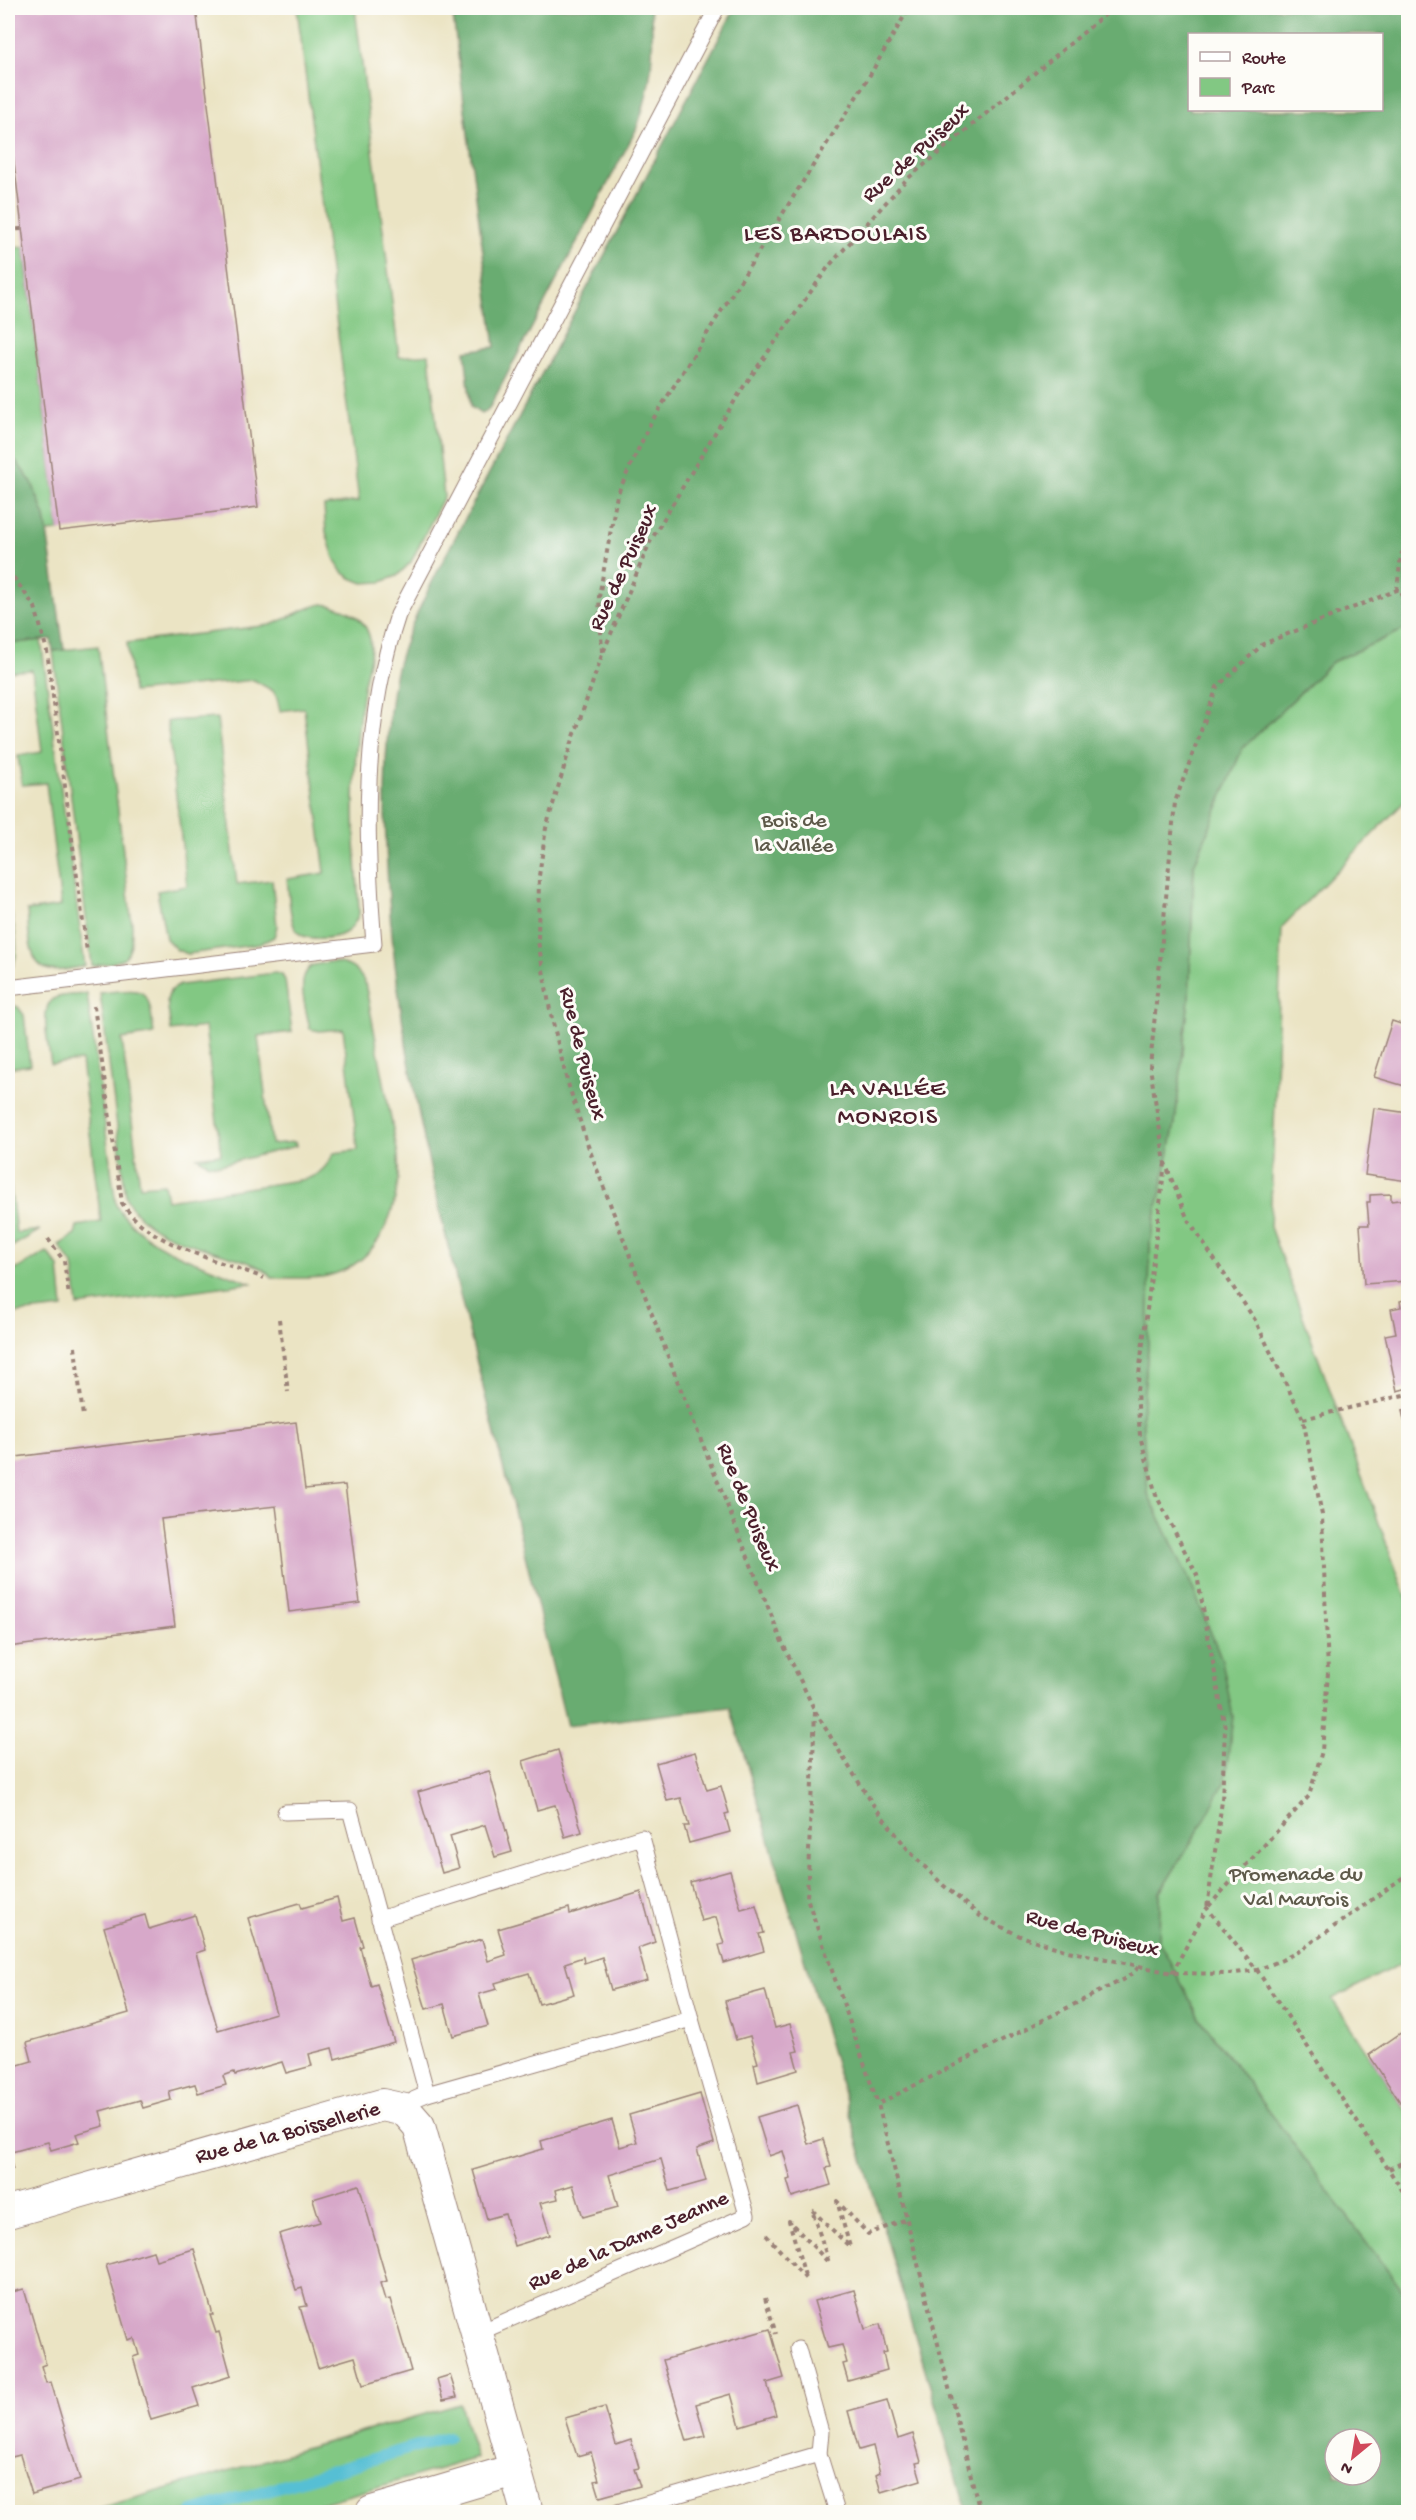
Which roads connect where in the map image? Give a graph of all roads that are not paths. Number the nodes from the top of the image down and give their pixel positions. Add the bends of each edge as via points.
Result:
1 (717, 8) edge
2 (8, 988) edge
3 (285, 1812) dead end
4 (379, 1919) junction
5 (691, 2019) junction
6 (416, 2102) junction
7 (8, 2212) edge
8 (476, 2334) junction
9 (798, 2349) dead end
10 (819, 2454) junction
11 (514, 2470) junction
12 (372, 2512) edge
13 (527, 2512) edge
14 (618, 2512) edge
15 (837, 2512) edge

1 - 2 lane via 398,615 378,688 370,765 367,852 374,944
3 - 4 lane via 350,1810
4 - 5 lane, Rue de la Dame Jeanne via 642,1837
4 - 6 lane
5 - 6 lane
5 - 8 lane, Rue de la Dame Jeanne via 747,2215
6 - 7 street, Rue de la Boissellerie via 382,2105
6 - 8 street, Rue de la Boissellerie via 419,2127
8 - 11 street, Rue de la Boissellerie
9 - 10 lane via 821,2432
10 - 14 lane
10 - 15 lane
11 - 12 street
11 - 13 street, Rue de la Boissellerie

